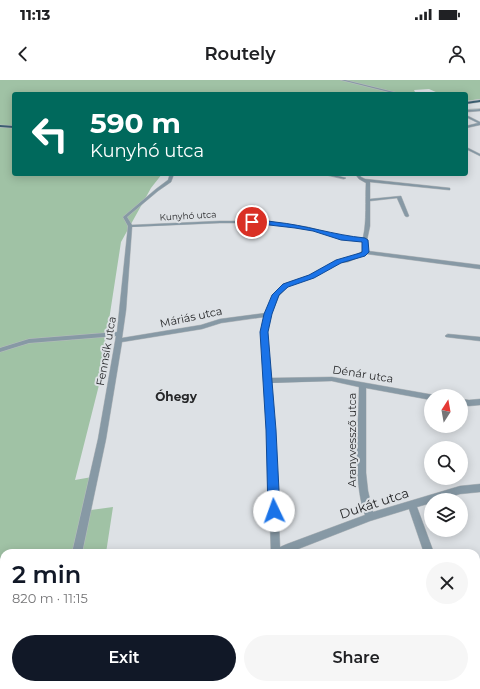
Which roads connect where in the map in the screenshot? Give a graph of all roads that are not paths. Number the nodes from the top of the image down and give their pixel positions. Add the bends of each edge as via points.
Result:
1 (342, 80) edge
2 (393, 92) edge
3 (480, 101) edge
4 (468, 103) edge
5 (480, 110) edge
6 (468, 111) edge
7 (468, 117) edge
8 (480, 124) edge
9 (0, 126) edge
10 (12, 127) edge
11 (468, 127) edge
12 (468, 149) edge
13 (480, 155) edge
14 (171, 176) edge
15 (334, 176) edge
16 (360, 176) edge
17 (344, 178) dead end
18 (365, 180) junction
19 (449, 189) dead end
20 (368, 200) junction
21 (408, 216) dead end
22 (130, 226) junction
23 (365, 240) junction
24 (366, 252) junction
25 (480, 267) edge
26 (268, 314) junction
27 (448, 336) dead end
28 (119, 337) junction
29 (480, 339) edge
30 (0, 350) edge
31 (267, 380) junction
32 (363, 385) junction
33 (424, 396) edge
34 (480, 402) edge
35 (468, 403) edge
36 (480, 488) edge
37 (412, 504) junction
38 (370, 517) junction
39 (78, 549) edge
40 (276, 549) edge
41 (286, 549) edge
42 (428, 549) edge

1 - 2 street
3 - 4 main road
5 - 6 street
7 - 8 street
8 - 11 street
9 - 10 main road
12 - 13 street
14 - 22 street, Fennsík utca via 170,181 125,217
15 - 17 street
16 - 18 street
18 - 19 street
18 - 20 street via 368,182
20 - 21 street via 399,197
20 - 23 street
22 - 23 street, Kunyhó utca via 266,222 308,228 348,239
22 - 28 street, Fennsík utca
23 - 24 street
24 - 25 street
24 - 26 street via 286,285 276,295
26 - 28 street, Máriás utca via 220,321 202,327
26 - 31 street via 264,332
27 - 29 street
28 - 30 street, Máriás utca via 35,340
28 - 39 street, Fennsík utca via 102,439
31 - 32 street, Dénár utca via 332,379
31 - 40 street
32 - 33 street, Dénár utca
32 - 38 street, Aranyvessző utca via 363,487 366,510
34 - 35 street
36 - 37 street, Dukát utca via 460,490
37 - 38 street, Dukát utca
37 - 42 street
38 - 41 street, Dukát utca

